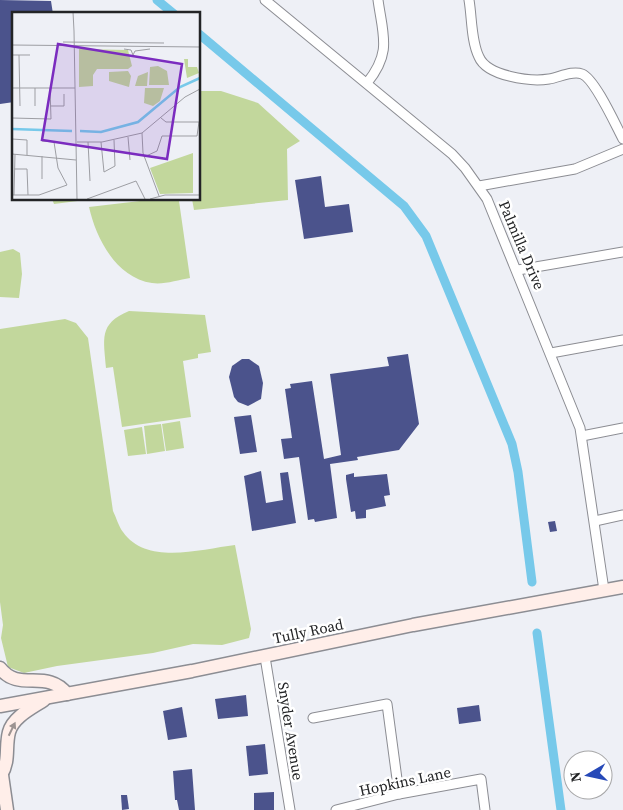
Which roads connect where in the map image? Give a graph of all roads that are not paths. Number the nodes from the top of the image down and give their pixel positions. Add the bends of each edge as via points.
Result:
1 (265, 0) edge
2 (378, 0) edge
3 (469, 0) edge
4 (367, 82) junction
5 (623, 139) edge
6 (623, 149) edge
7 (479, 186) junction
8 (623, 252) edge
9 (518, 270) junction
10 (623, 340) edge
11 (551, 353) junction
12 (623, 428) edge
13 (582, 436) junction
14 (623, 516) edge
15 (594, 521) junction
16 (623, 587) edge
17 (604, 590) junction
18 (265, 657) junction
19 (0, 668) edge
20 (67, 694) junction
21 (0, 706) edge
22 (313, 718) dead end
23 (1, 769) edge
24 (399, 794) junction
25 (6, 810) edge
26 (290, 810) edge
27 (336, 810) edge
28 (485, 810) edge

1 - 4 street, Palmilla Drive
2 - 4 street via 384,54
3 - 5 street via 477,53 482,63 521,79 545,80 582,74 591,81
4 - 7 street, Palmilla Drive via 452,154
6 - 7 street via 575,169
7 - 9 street, Palmilla Drive
8 - 9 street
9 - 11 street, Palmilla Drive
10 - 11 street
11 - 13 street, Palmilla Drive
12 - 13 street
13 - 15 street, Palmilla Drive
14 - 15 street
15 - 17 street, Palmilla Drive
16 - 17 main road, Tully Road
17 - 18 main road, Tully Road via 412,625
18 - 20 main road, Tully Road
18 - 26 street, Snyder Avenue
19 - 20 main road via 14,679 54,682
20 - 21 main road, Tully Road
23 -> 20 main road via 7,766 9,732 14,724 44,700
22 - 24 street via 387,704
23 - 25 main road
24 - 27 street, Hopkins Lane
24 - 28 street, Hopkins Lane via 481,779

